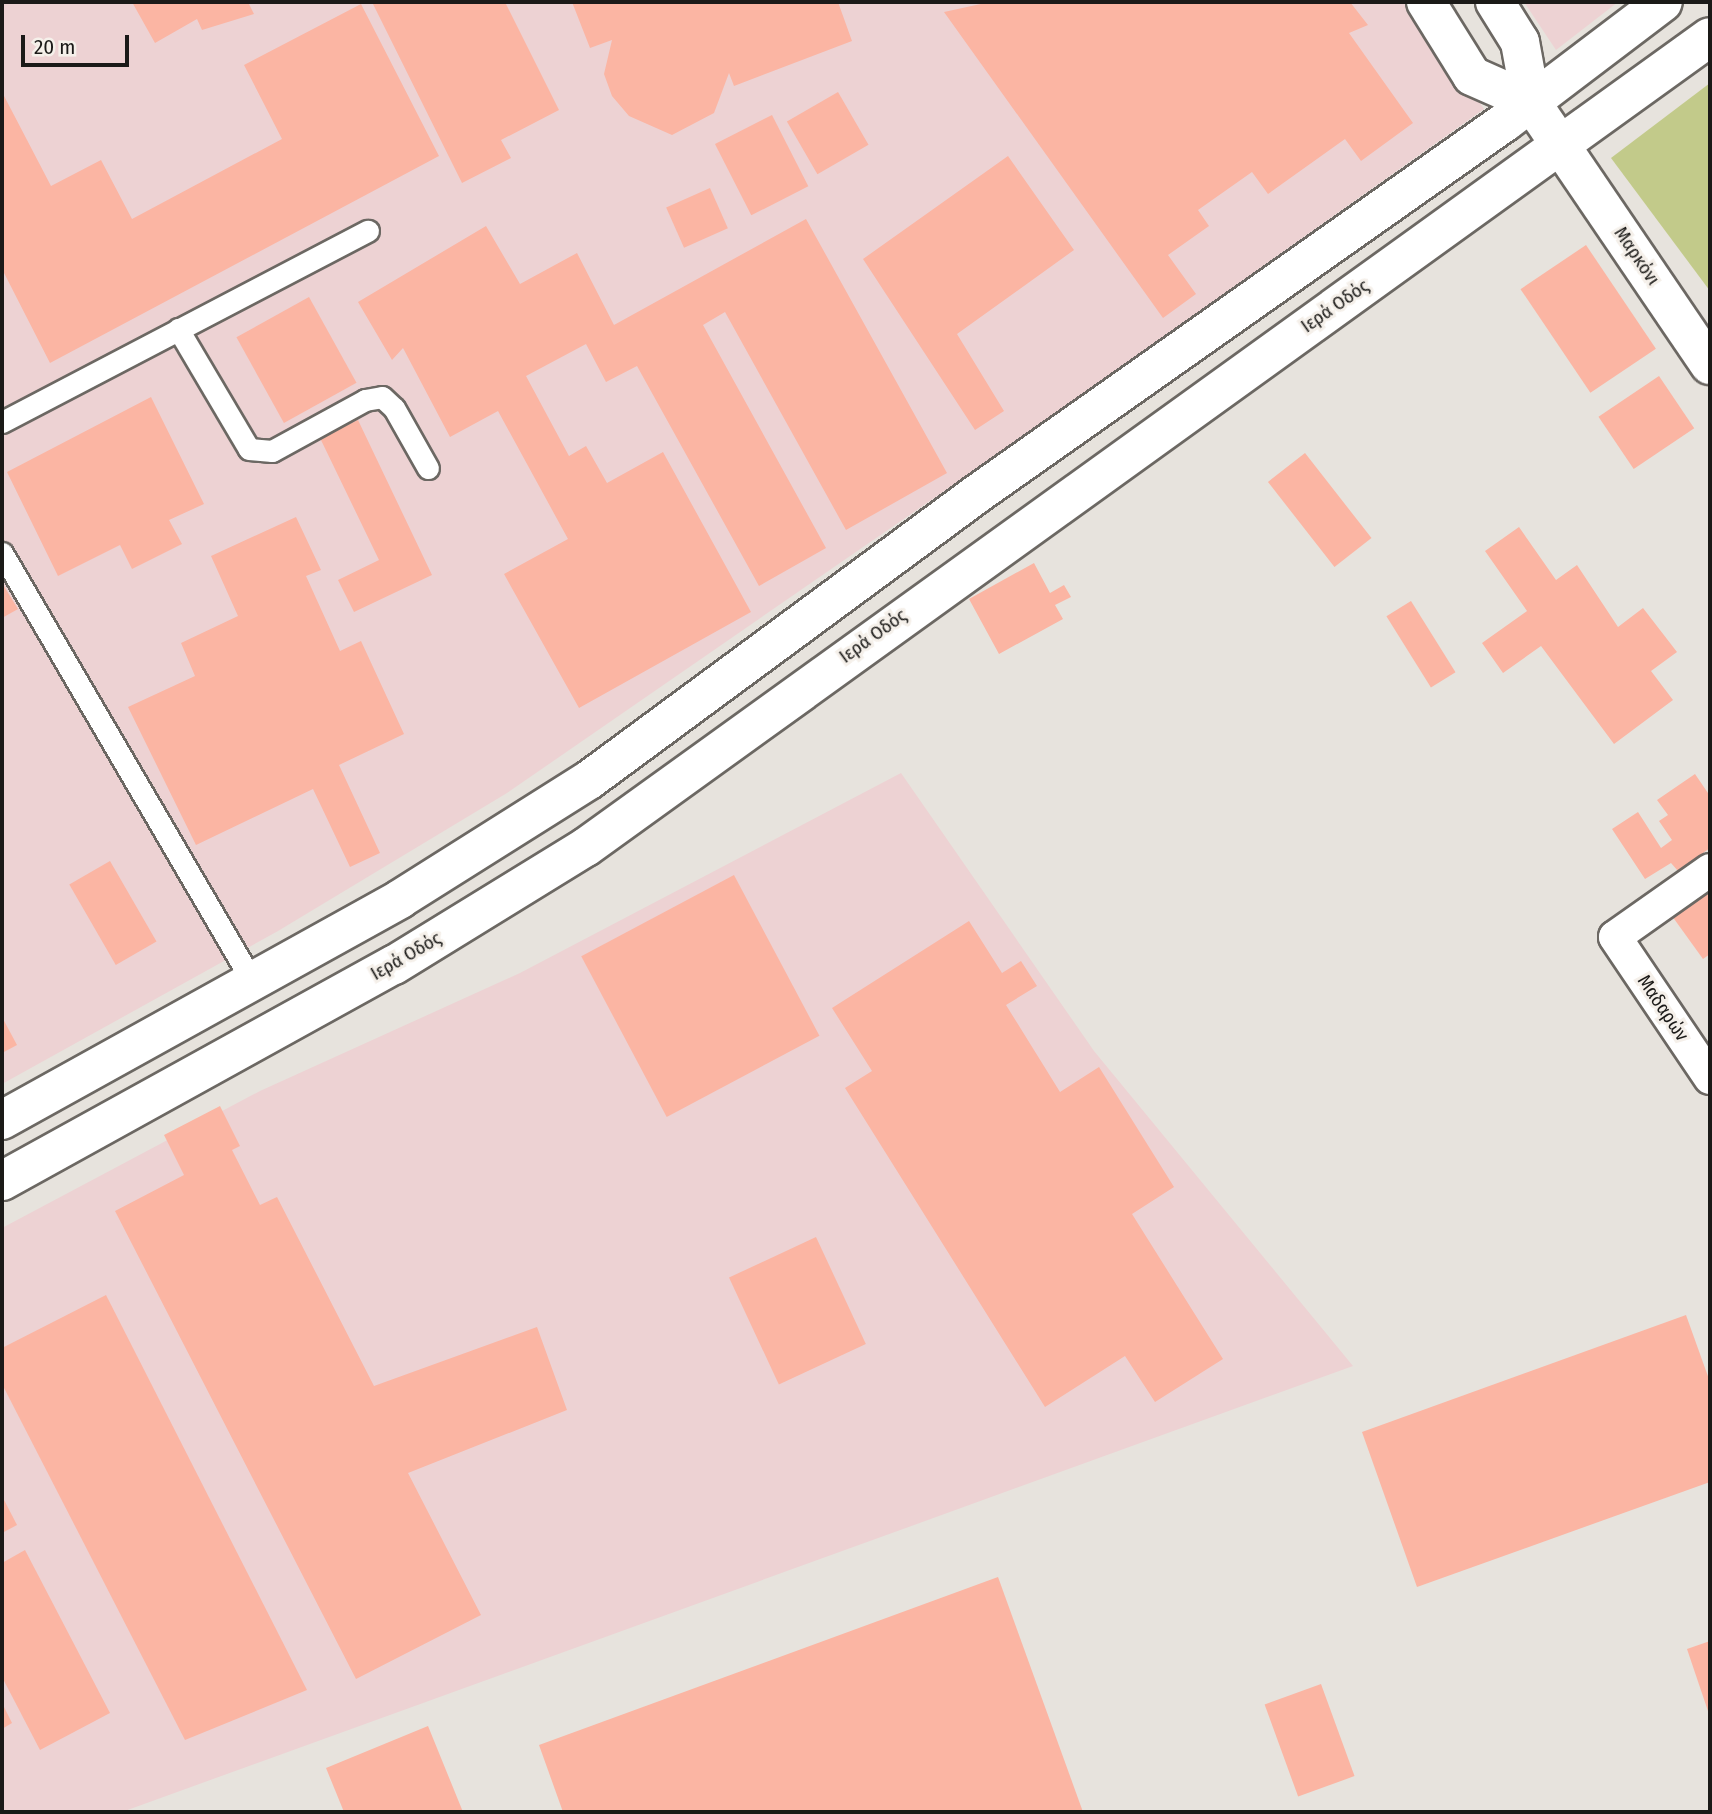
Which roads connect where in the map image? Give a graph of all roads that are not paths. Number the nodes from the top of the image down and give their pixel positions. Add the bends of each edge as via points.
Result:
1 (1426, 2) edge
2 (1495, 2) edge
3 (1663, 2) edge
4 (1710, 37) edge
5 (1531, 102) junction
6 (1563, 147) junction
7 (368, 231) dead end
8 (178, 330) junction
9 (1710, 365) edge
10 (2, 422) edge
11 (428, 468) dead end
12 (2, 553) edge
13 (1710, 870) edge
14 (252, 981) junction
15 (1710, 1078) edge
16 (2, 1120) edge
17 (2, 1181) edge

1 - 5 main road via 1472,76
2 - 5 main road via 1520,42
3 - 5 main road
4 - 6 main road, Ιερά Οδός
5 - 6 main road, Μαρκόνι
5 - 14 main road via 974,496 589,780 400,899
6 - 9 main road, Μαρκόνι
6 - 17 main road, Ιερά Οδός via 1011,536 586,847 394,965
7 - 8 lane
8 - 10 lane
8 - 11 lane via 248,449 272,451 365,400 382,397 394,408
12 - 14 lane
13 - 15 street, Μαδαρών via 1615,937
14 - 16 main road

